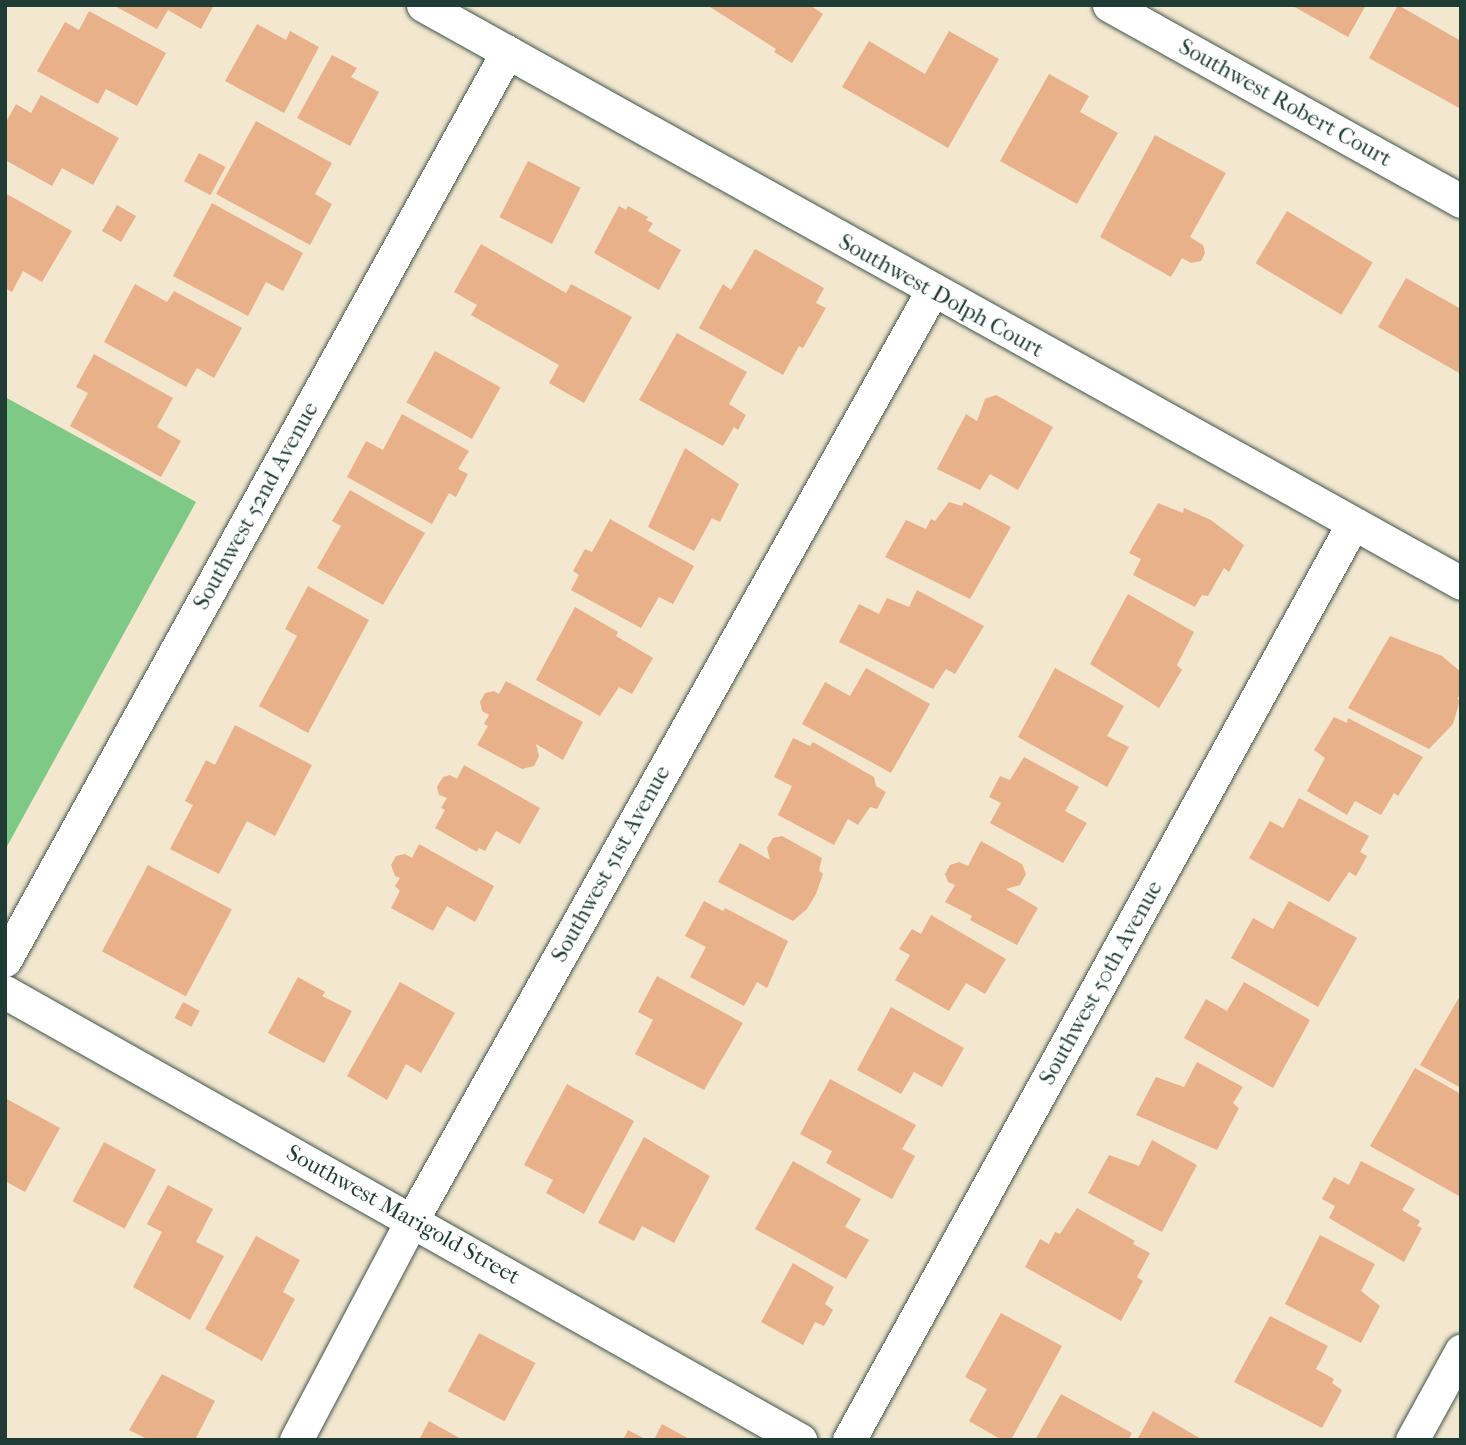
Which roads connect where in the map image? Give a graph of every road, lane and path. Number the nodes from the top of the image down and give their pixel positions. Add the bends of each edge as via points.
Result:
1 (423, 5) edge
2 (1109, 5) edge
3 (507, 52) junction
4 (1461, 201) edge
5 (932, 291) junction
6 (1352, 525) junction
7 (1461, 583) edge
8 (5, 960) edge
9 (5, 992) edge
10 (412, 1220) junction
11 (1461, 1352) edge
12 (296, 1440) edge
13 (800, 1440) edge
14 (849, 1440) edge
15 (1412, 1440) edge

1 - 3 street, Southwest Dolph Court
2 - 4 street, Southwest Robert Court
3 - 5 street, Southwest Dolph Court
3 - 8 street, Southwest 52nd Avenue
5 - 6 street, Southwest Dolph Court
5 - 10 street, Southwest 51st Avenue
6 - 7 street, Southwest Dolph Court
6 - 14 street, Southwest 50th Avenue
9 - 10 street, Southwest Marigold Street
10 - 12 street, Southwest 51st Avenue
10 - 13 street, Southwest Marigold Street
11 - 15 street

